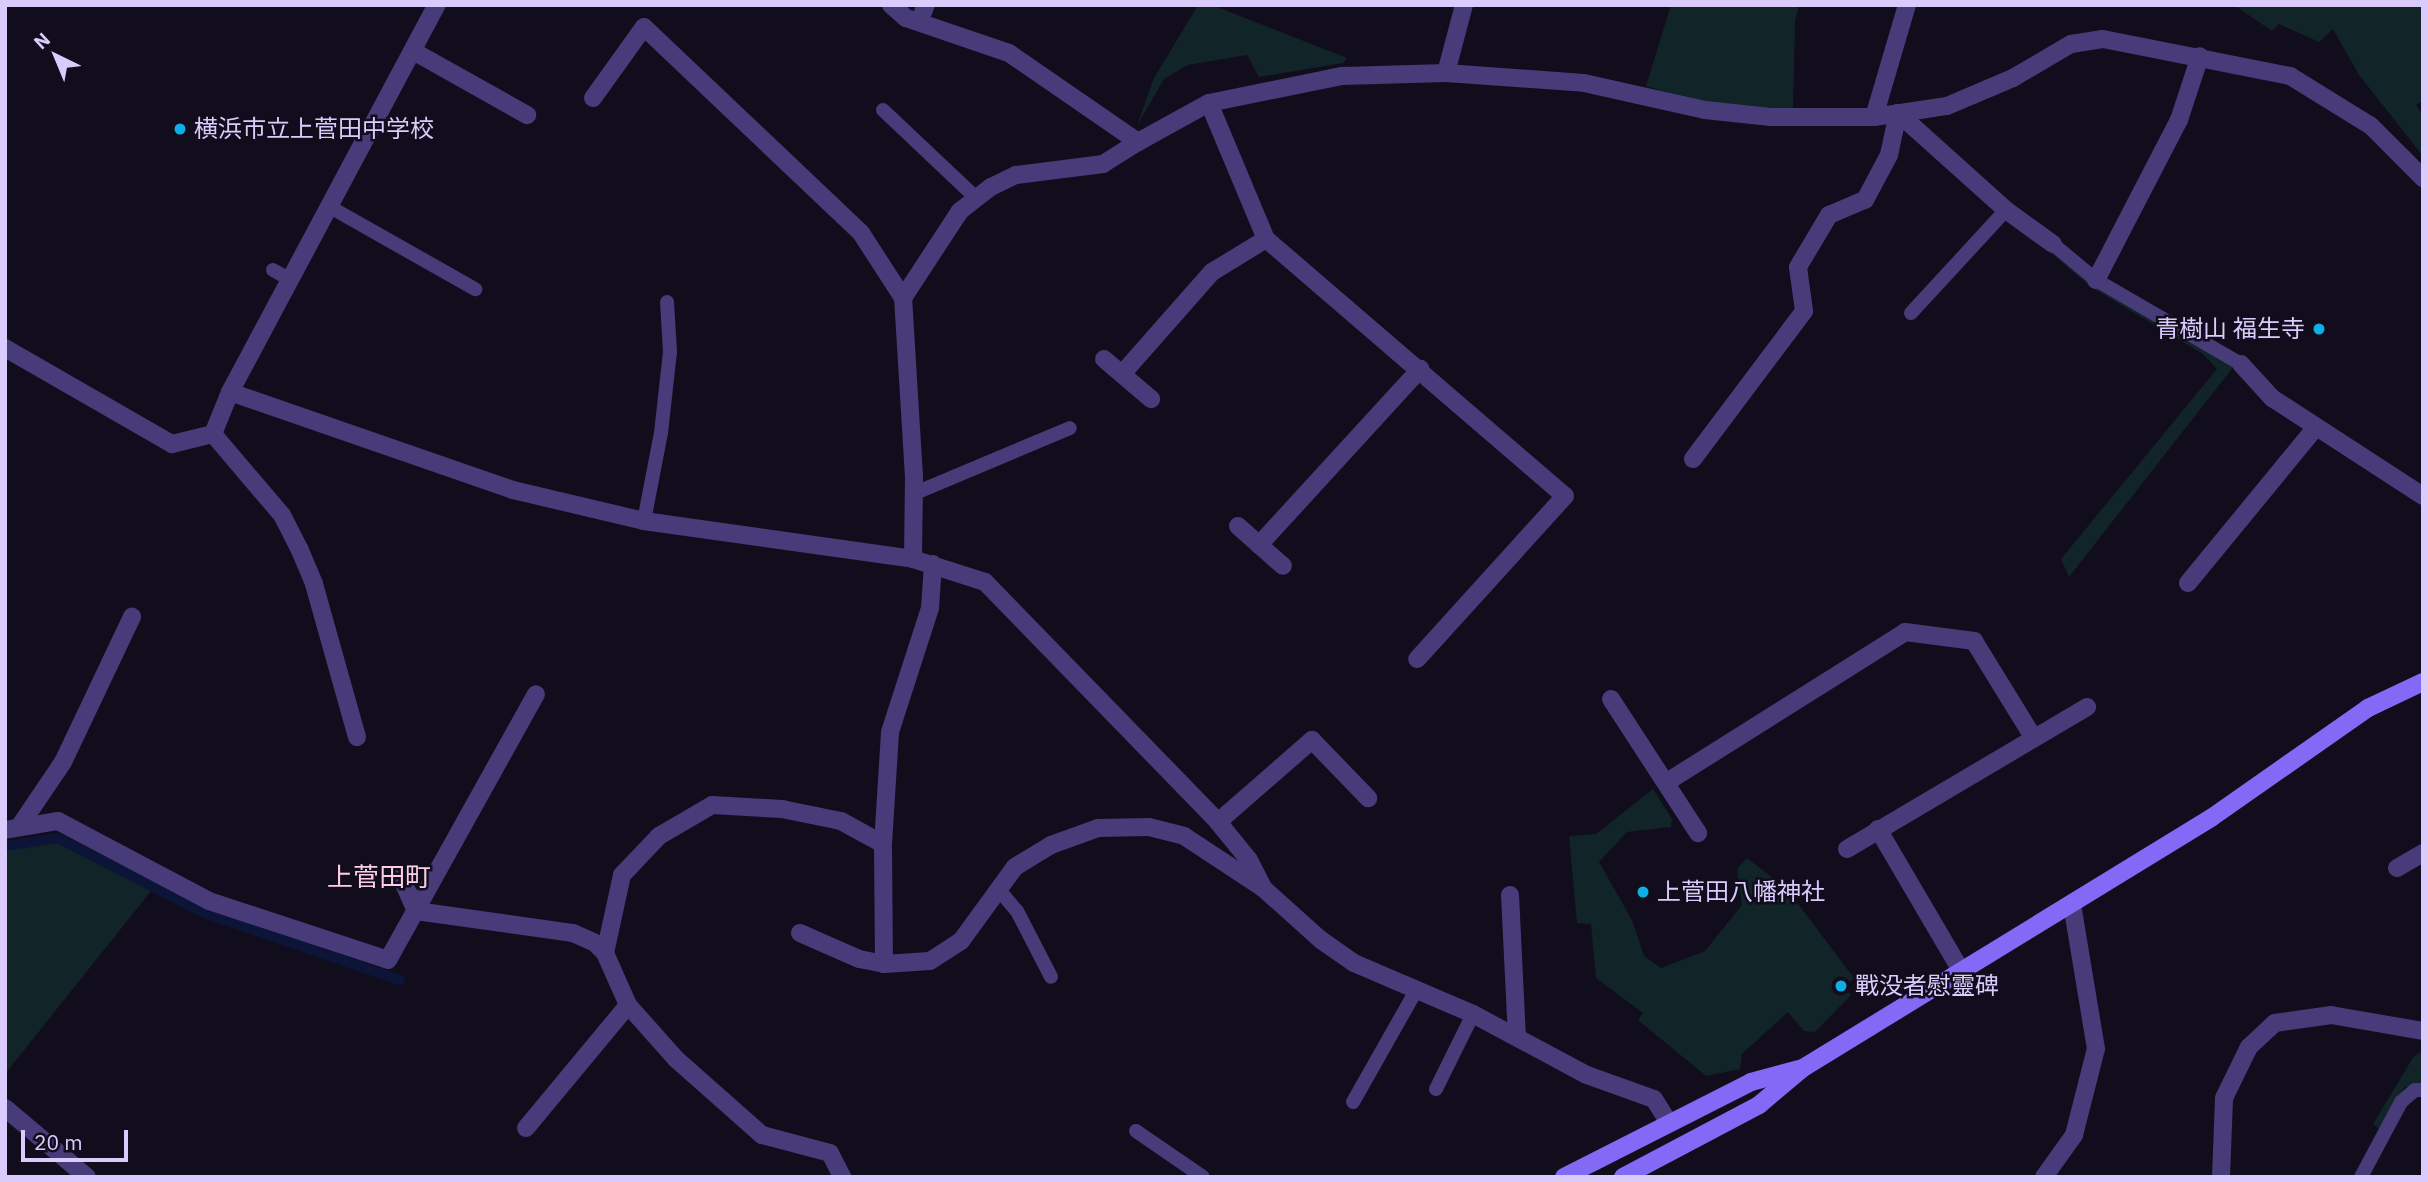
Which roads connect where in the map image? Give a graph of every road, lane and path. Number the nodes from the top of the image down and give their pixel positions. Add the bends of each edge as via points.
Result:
1 (437, 5) edge
2 (891, 5) edge
3 (926, 5) edge
4 (1464, 5) edge
5 (1907, 5) edge
6 (919, 22) junction
7 (413, 51) junction
8 (2200, 56) junction
9 (1446, 73) junction
10 (593, 98) dead end
11 (1209, 103) junction
12 (883, 110) dead end
13 (1898, 113) junction
14 (527, 115) dead end
15 (1874, 117) junction
16 (1138, 142) junction
17 (2423, 178) edge
18 (976, 198) junction
19 (330, 207) junction
20 (2006, 209) junction
21 (1265, 239) junction
22 (2053, 244) joint
23 (273, 270) dead end
24 (291, 280) junction
25 (2096, 280) junction
26 (475, 289) dead end
27 (903, 298) junction
28 (667, 302) dead end
29 (1911, 313) dead end
30 (5, 348) edge
31 (1104, 359) dead end
32 (2241, 364) joint
33 (1420, 369) junction
34 (1122, 374) junction
35 (230, 392) junction
36 (1151, 400) dead end
37 (2316, 427) junction
38 (1070, 428) dead end
39 (214, 434) junction
40 (1693, 460) dead end
41 (913, 494) junction
42 (2423, 496) edge
43 (644, 521) junction
44 (1238, 526) dead end
45 (1259, 545) junction
46 (913, 559) junction
47 (933, 564) junction
48 (1283, 566) dead end
49 (2188, 583) dead end
50 (132, 617) dead end
51 (1417, 659) dead end
52 (2423, 682) edge
53 (536, 694) dead end
54 (1611, 699) dead end
55 (2087, 707) dead end
56 (357, 737) dead end
57 (2033, 737) junction
58 (1667, 782) junction
59 (1368, 798) dead end
60 (1218, 822) junction
61 (12, 828) edge
62 (1878, 829) junction
63 (1698, 834) dead end
64 (883, 844) junction
65 (1847, 849) dead end
66 (2423, 853) edge
67 (2397, 868) dead end
68 (399, 873) dead end
69 (1263, 888) junction
70 (1000, 891) junction
71 (1510, 895) dead end
72 (2072, 904) junction
73 (416, 911) junction
74 (800, 933) dead end
75 (605, 953) junction
76 (884, 964) junction
77 (1960, 969) junction
78 (1051, 977) dead end
79 (1417, 989) junction
80 (628, 1005) junction
81 (1473, 1014) junction
82 (2423, 1031) edge
83 (1517, 1037) junction
84 (1803, 1068) junction
85 (1436, 1089) dead end
86 (2423, 1090) edge
87 (1353, 1102) dead end
88 (5, 1108) edge
89 (1668, 1121) junction
90 (526, 1128) dead end
91 (1136, 1131) dead end
92 (87, 1177) edge
93 (842, 1177) edge
94 (1203, 1177) edge
95 (1564, 1177) edge
96 (1623, 1177) edge
97 (2044, 1177) edge
98 (2221, 1177) edge
99 (2361, 1177) edge

1 - 7 street
2 - 6 street
3 - 6 street
4 - 9 street
5 - 15 street
6 - 16 street via 1009,53
7 - 14 street
7 - 19 street
8 - 13 street via 2103,39 2071,44 2013,78 1947,106
8 - 17 street via 2290,76 2371,126
8 - 25 street via 2179,120
9 - 11 street via 1342,76
9 - 15 street via 1584,83 1705,110 1771,117
10 - 27 street via 644,27 861,233
11 - 16 street
11 - 21 street
12 - 18 lane
13 - 15 street
13 - 20 street
13 - 40 street via 1889,155 1865,200 1829,215 1798,267 1804,311
16 - 18 street via 1103,164 1016,175
18 - 27 street via 960,211
19 - 24 street
19 - 26 lane
20 - 22 street
20 - 29 lane
21 - 33 street
21 - 34 street via 1212,272
22 - 25 lane
23 - 24 lane
24 - 35 street
25 - 32 lane
27 - 41 street
28 - 43 lane via 670,352
30 - 39 street via 172,444
31 - 34 street
32 - 37 street via 2272,398
33 - 45 street
33 - 51 street via 1565,496
34 - 36 street
35 - 39 street
35 - 43 street via 513,490
37 - 42 street
37 - 49 street
38 - 41 lane
39 - 56 street via 282,515 299,548 314,584
41 - 46 street
43 - 46 street
44 - 45 street
45 - 48 street
46 - 47 street
47 - 60 street via 985,582
47 - 64 street via 930,608 890,732
50 - 61 street via 63,762
52 - 72 street via 2368,708 2211,818
53 - 73 street
54 - 58 street
55 - 57 street
57 - 58 street via 1974,641 1905,632
57 - 62 street
58 - 63 street
59 - 60 street via 1312,740
60 - 69 street via 1249,860
61 - 73 street via 58,821 209,901 388,960
62 - 65 street
62 - 77 street
64 - 75 street via 841,821 782,809 712,805 659,836 622,875
64 - 76 street
66 - 67 street
68 - 73 street
69 - 70 street via 1184,835 1149,827 1098,828 1051,845 1015,867
69 - 79 street via 1354,963
70 - 76 street via 961,941 930,961
70 - 78 lane via 1017,911
71 - 83 street
72 - 77 street
72 - 97 street via 2096,1049 2074,1135
73 - 75 street via 573,933
74 - 76 street
75 - 80 street
77 - 84 street
79 - 81 street
79 - 87 lane
80 - 90 street
80 - 93 street via 676,1059 762,1135 830,1153
81 - 83 street
81 - 85 lane
82 - 98 street via 2331,1015 2275,1023 2249,1047 2224,1098
83 - 89 street via 1587,1075 1654,1099
84 - 89 street via 1751,1082
84 - 96 street via 1759,1105
86 - 99 lane via 2415,1090 2402,1102
88 - 92 street
89 - 95 street
91 - 94 lane

